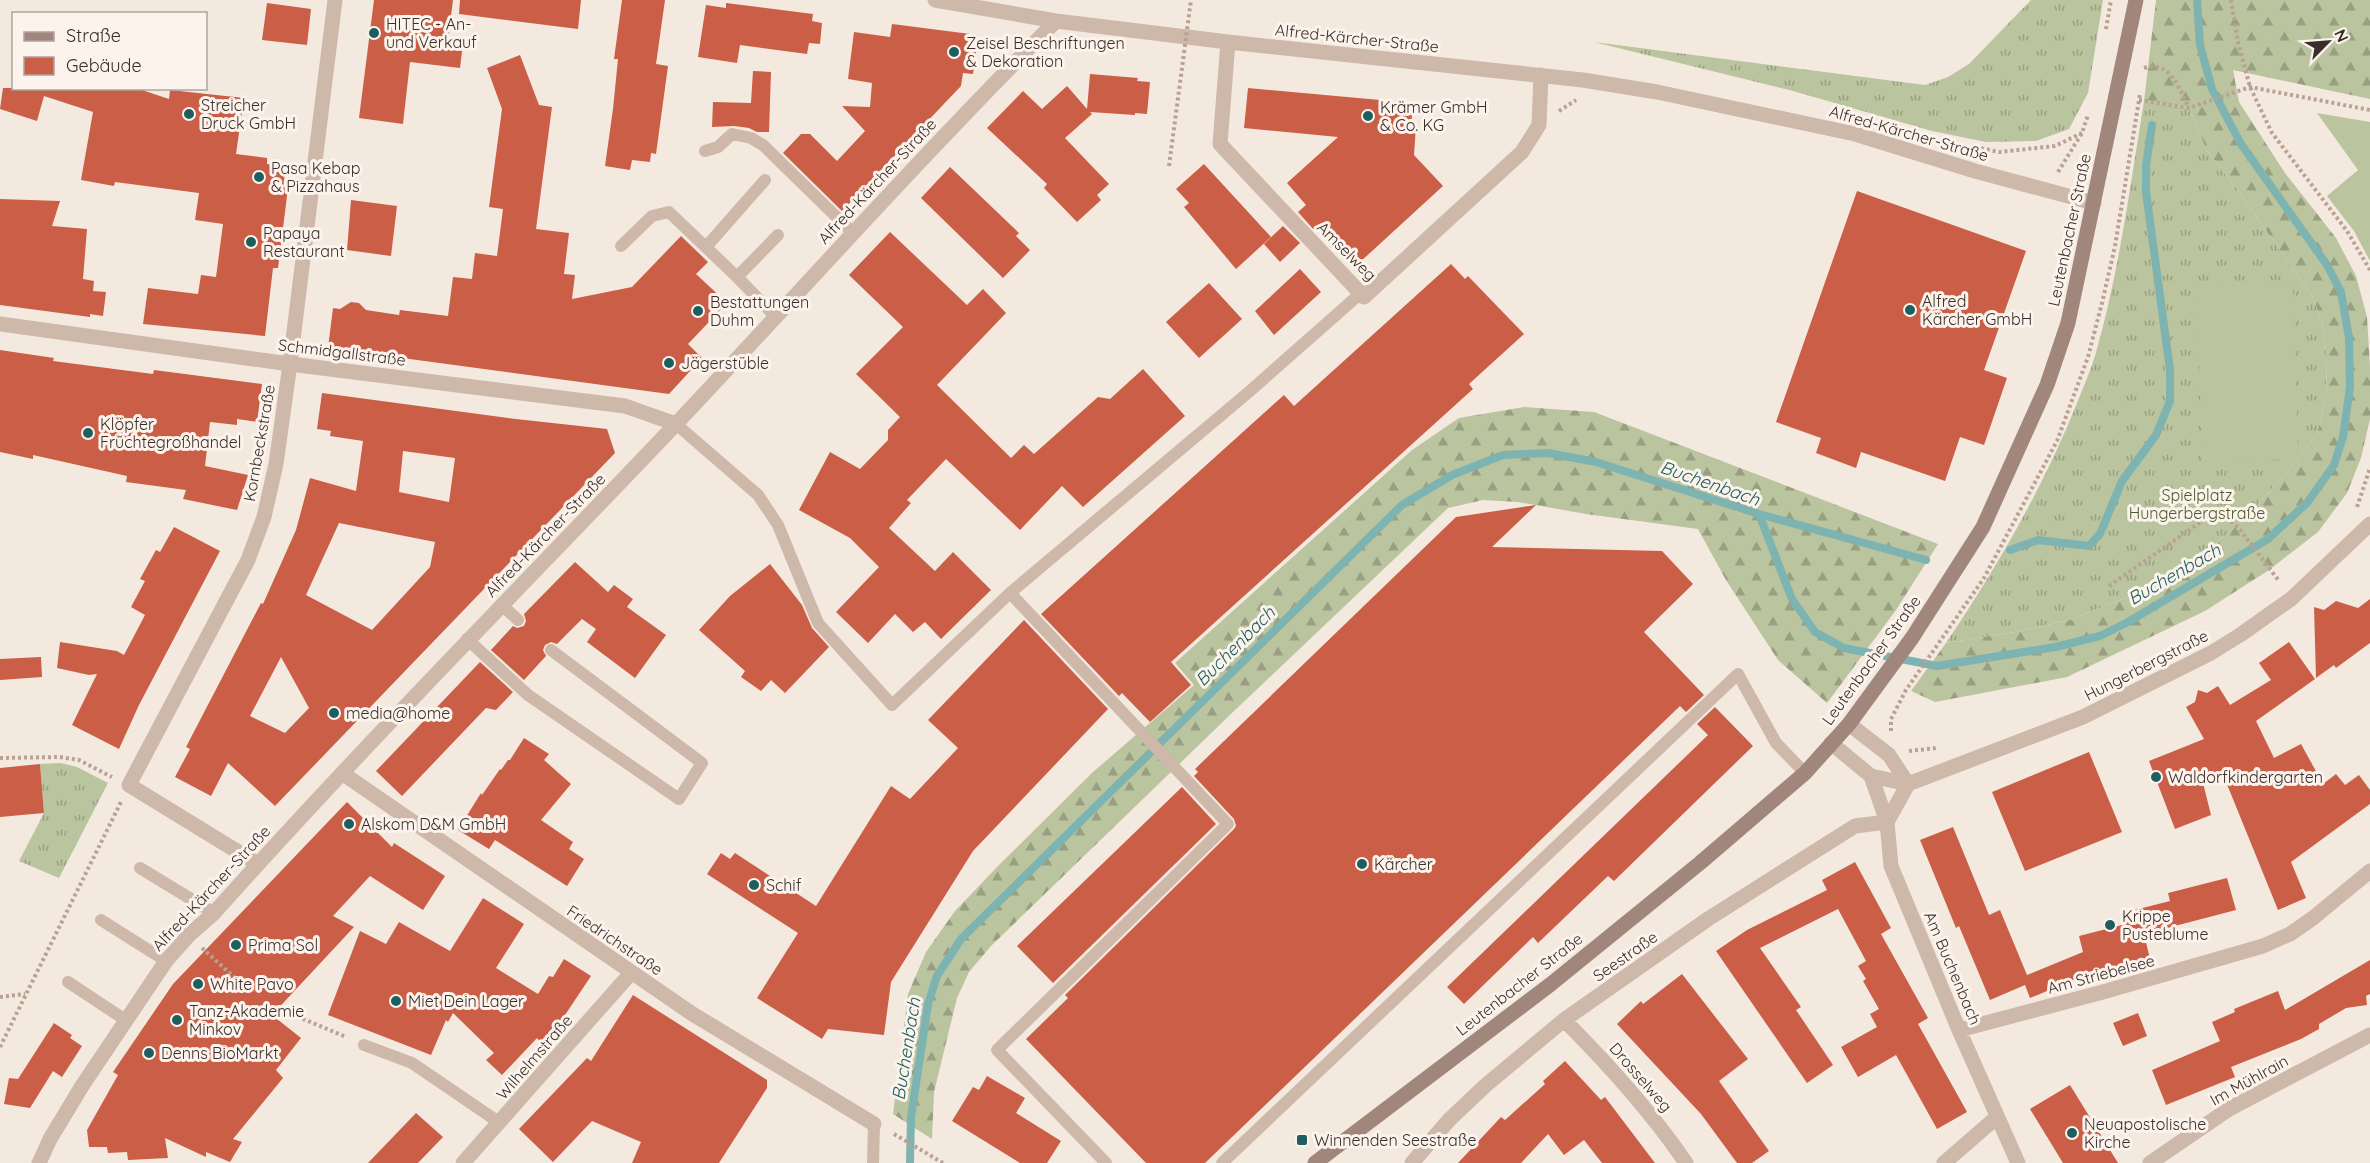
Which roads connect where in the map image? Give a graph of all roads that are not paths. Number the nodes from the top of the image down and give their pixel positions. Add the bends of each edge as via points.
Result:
1 (335, 0) edge
2 (935, 0) edge
3 (2136, 2) edge
4 (1056, 21) junction
5 (1228, 42) junction
6 (1541, 75) junction
7 (705, 151) dead end
8 (765, 180) dead end
9 (2094, 203) junction
10 (853, 233) junction
11 (778, 235) dead end
12 (621, 246) dead end
13 (706, 247) junction
14 (737, 278) junction
15 (1360, 293) junction
16 (775, 316) junction
17 (0, 324) edge
18 (290, 364) junction
19 (676, 424) junction
20 (2370, 524) edge
21 (1010, 593) junction
22 (502, 605) junction
23 (518, 620) dead end
24 (467, 639) junction
25 (551, 650) dead end
26 (1849, 724) junction
27 (1832, 743) junction
28 (342, 773) junction
29 (1805, 773) junction
30 (1871, 776) junction
31 (1908, 784) junction
32 (1887, 822) junction
33 (258, 864) junction
34 (140, 868) dead end
35 (2370, 871) edge
36 (214, 913) junction
37 (101, 920) dead end
38 (166, 961) junction
39 (631, 973) junction
40 (68, 982) dead end
41 (1564, 1020) junction
42 (127, 1021) junction
43 (1959, 1030) junction
44 (2370, 1035) edge
45 (364, 1045) road end
46 (1997, 1117) junction
47 (500, 1123) junction
48 (874, 1124) joint
49 (39, 1163) edge
50 (463, 1163) edge
51 (873, 1163) edge
52 (1106, 1163) edge
53 (1222, 1163) edge
54 (1315, 1163) edge
55 (1412, 1163) edge
56 (1686, 1163) edge
57 (1944, 1163) edge
58 (2018, 1163) edge
59 (2150, 1163) edge

1 - 18 street, Kornbeckstraße
2 - 4 street
3 - 9 street, Leutenbacher Straße
4 - 5 street, Alfred-Kärcher-Straße
4 - 10 street, Alfred-Kärcher-Straße
5 - 6 street, Alfred-Kärcher-Straße
5 - 15 street, Amselweg via 1220,144
6 - 9 street, Alfred-Kärcher-Straße via 1657,92 1855,134
6 - 15 street, Amselweg via 1539,125 1522,152 1364,297
7 - 10 lane via 718,147 732,134 752,138
8 - 13 lane
9 - 26 street, Leutenbacher Straße via 2068,324 2047,385 1983,527 1912,638
10 - 16 street, Alfred-Kärcher-Straße
11 - 14 lane
12 - 13 lane via 652,216 669,212
13 - 14 lane
14 - 16 lane
15 - 21 lane
16 - 19 street, Alfred-Kärcher-Straße
17 - 18 street, Schmidgallstraße
18 - 19 street, Schmidgallstraße via 626,406
18 - 33 street, Kornbeckstraße via 276,464 252,549 129,785
19 - 21 lane via 758,495 778,525 818,623 892,705
19 - 22 street, Alfred-Kärcher-Straße
20 - 31 street, Hungerbergstraße via 2291,599 2240,636 2083,717
21 - 52 lane via 1228,824 997,1050
22 - 23 lane
22 - 24 street, Alfred-Kärcher-Straße
24 - 25 lane via 528,694 679,799 702,763
24 - 28 street, Alfred-Kärcher-Straße
26 - 27 street, Leutenbacher Straße
26 - 31 street via 1894,750
27 - 29 street, Leutenbacher Straße
27 - 30 street
28 - 33 street, Alfred-Kärcher-Straße
28 - 39 street, Friedrichstraße
29 - 53 lane via 1776,742 1738,674
29 - 54 street, Leutenbacher Straße via 1551,984
30 - 31 street
30 - 32 street, Am Buchenbach
31 - 32 street
32 - 41 street, Seestraße via 1855,826 1708,919
32 - 43 street, Am Buchenbach via 1891,866
33 - 36 street, Alfred-Kärcher-Straße
34 - 36 lane
35 - 43 street, Am Striebelsee via 2313,918 2263,946
36 - 38 street, Alfred-Kärcher-Straße
37 - 38 lane
38 - 42 street, Alfred-Kärcher-Straße
39 - 47 street, Wilhelmstraße
39 - 48 street, Friedrichstraße
40 - 42 lane
41 - 55 street, Seestraße via 1486,1085
41 - 56 street, Drosselweg via 1650,1112
42 - 49 street, Alfred-Kärcher-Straße via 77,1095
43 - 46 street, Am Buchenbach
44 - 59 street, Im Mühlrain via 2229,1110
45 - 47 lane via 412,1063
46 - 57 street
46 - 58 street, Am Buchenbach
47 - 50 street, Wilhelmstraße
48 - 51 lane

